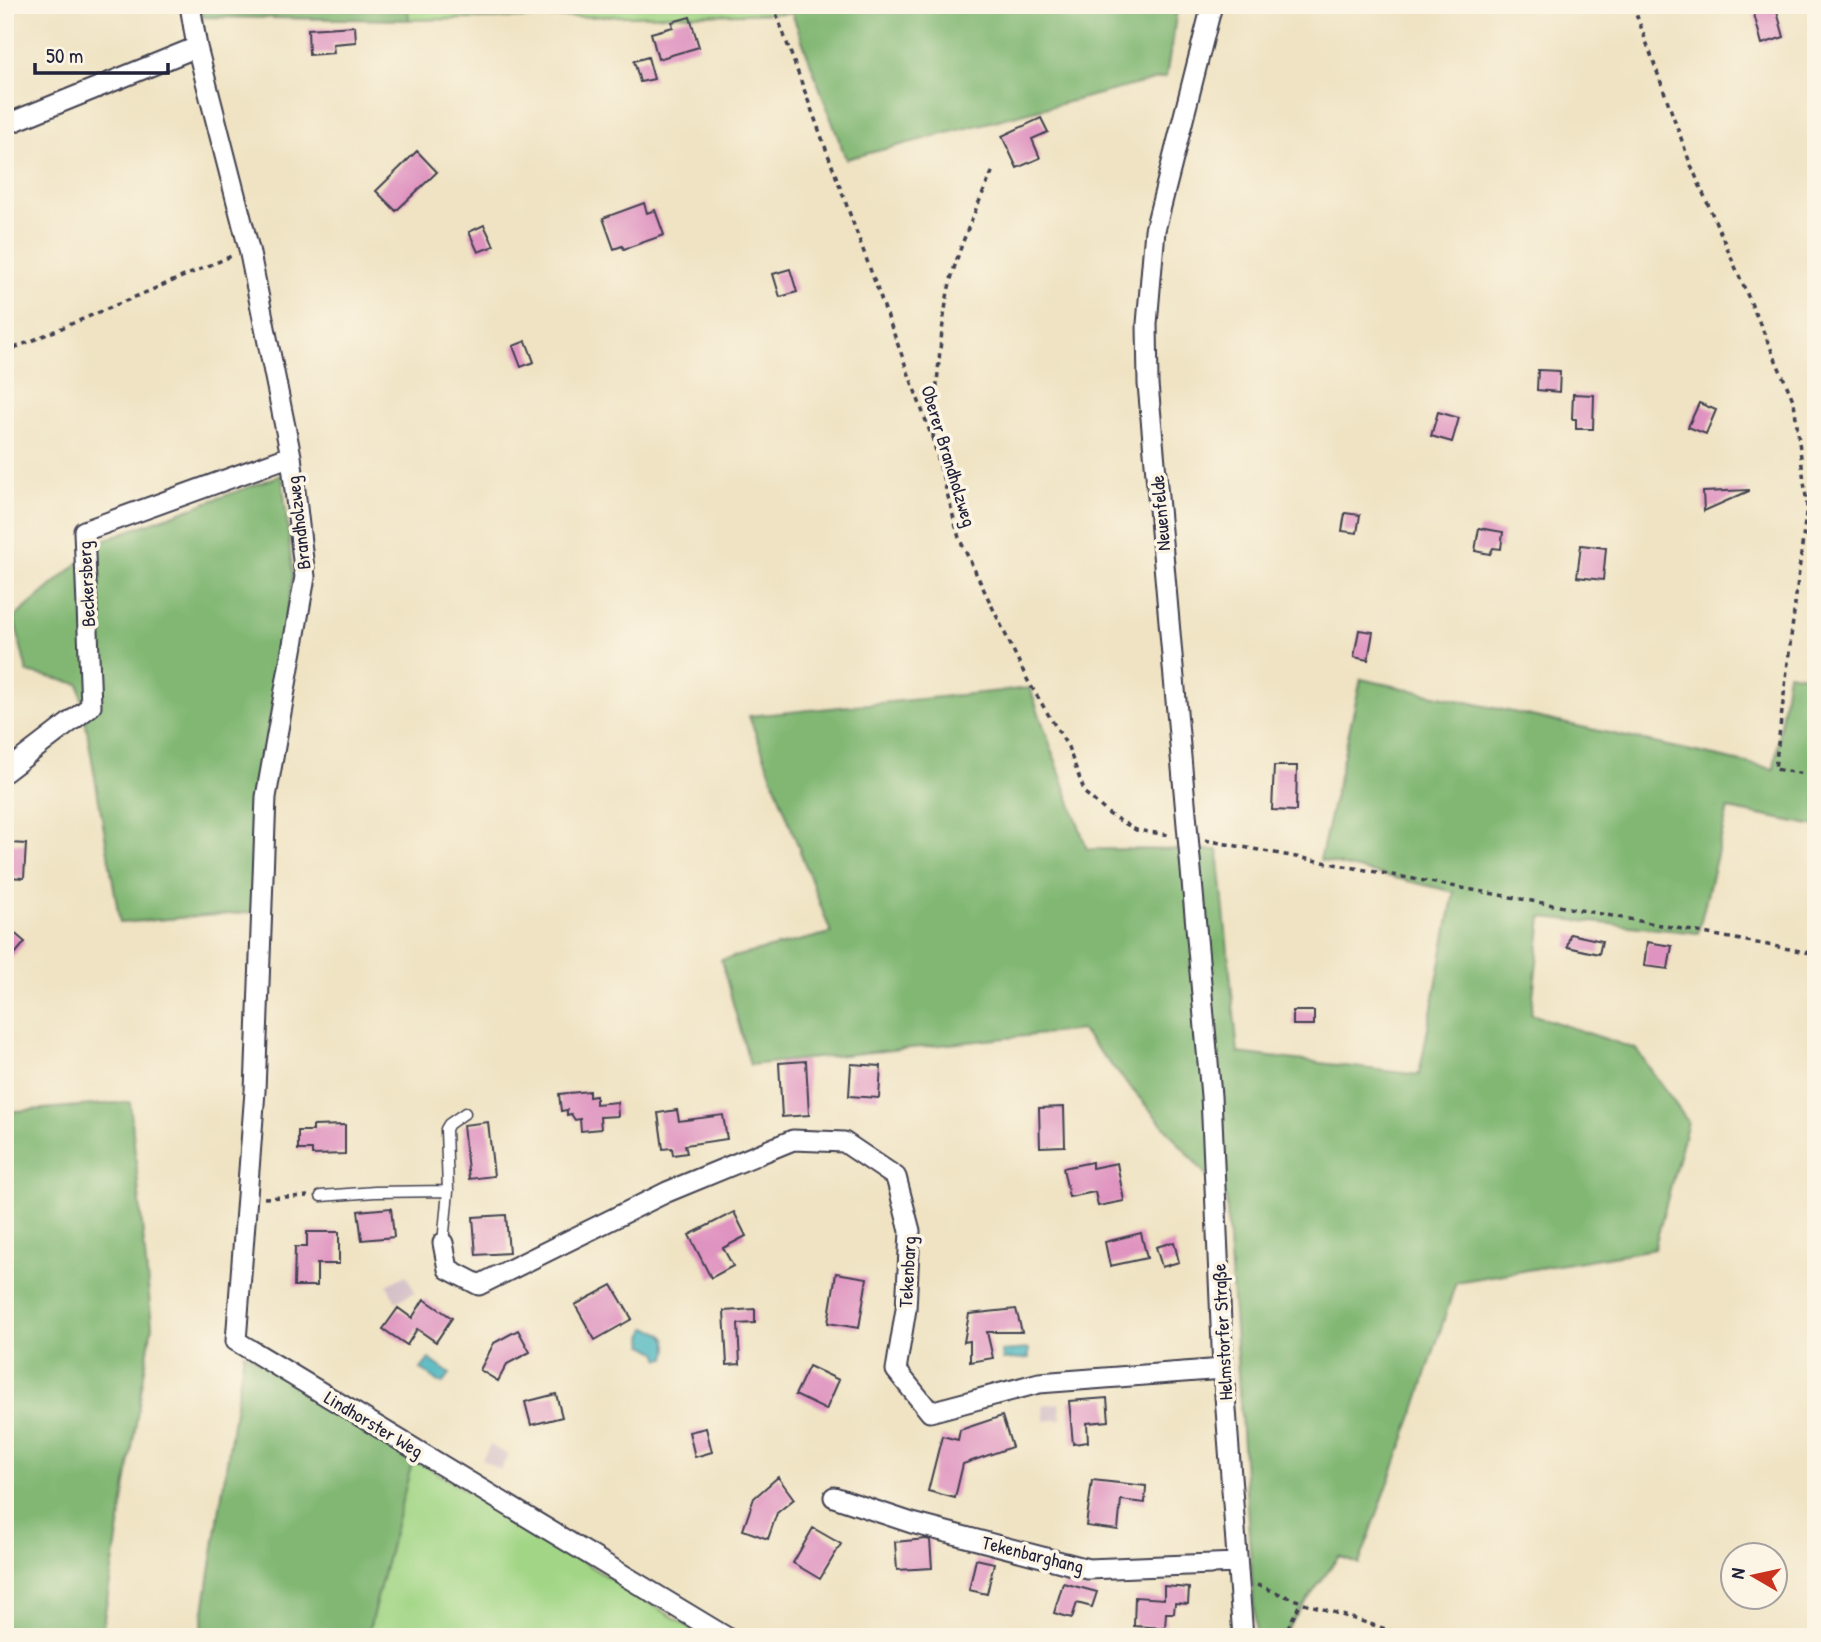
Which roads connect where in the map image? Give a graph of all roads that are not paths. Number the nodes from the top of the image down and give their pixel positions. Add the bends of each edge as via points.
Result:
1 (190, 5) edge
2 (1212, 5) edge
3 (197, 47) junction
4 (5, 125) edge
5 (290, 456) junction
6 (5, 772) edge
7 (1205, 1027) joint
8 (255, 1091) joint
9 (465, 1113) dead end
10 (448, 1191) junction
11 (321, 1196) road end
12 (443, 1243) joint
13 (1223, 1369) junction
14 (834, 1497) dead end
15 (1237, 1563) junction
16 (726, 1637) edge
17 (1243, 1637) edge

1 - 3 street, Brandholzweg
2 - 7 street, Neuenfelde via 1155,230 1147,324 1148,384
3 - 4 street
3 - 5 street, Brandholzweg via 249,248
5 - 6 street, Beckersberg via 84,531 92,706
5 - 8 street, Brandholzweg via 305,577 266,797
7 - 13 street, Helmstorfer Straße
8 - 16 street, Lindhorster Weg via 236,1341
9 - 10 lane via 446,1129
10 - 11 lane
10 - 12 lane
12 - 13 street, Tekenbarg via 448,1269 479,1285 667,1192 793,1140 844,1142 896,1177 911,1231 896,1370 930,1412 1039,1382
13 - 15 street, Helmstorfer Straße
14 - 15 street, Tekenbarghang via 912,1523 1088,1569
15 - 17 street, Helmstorfer Straße

